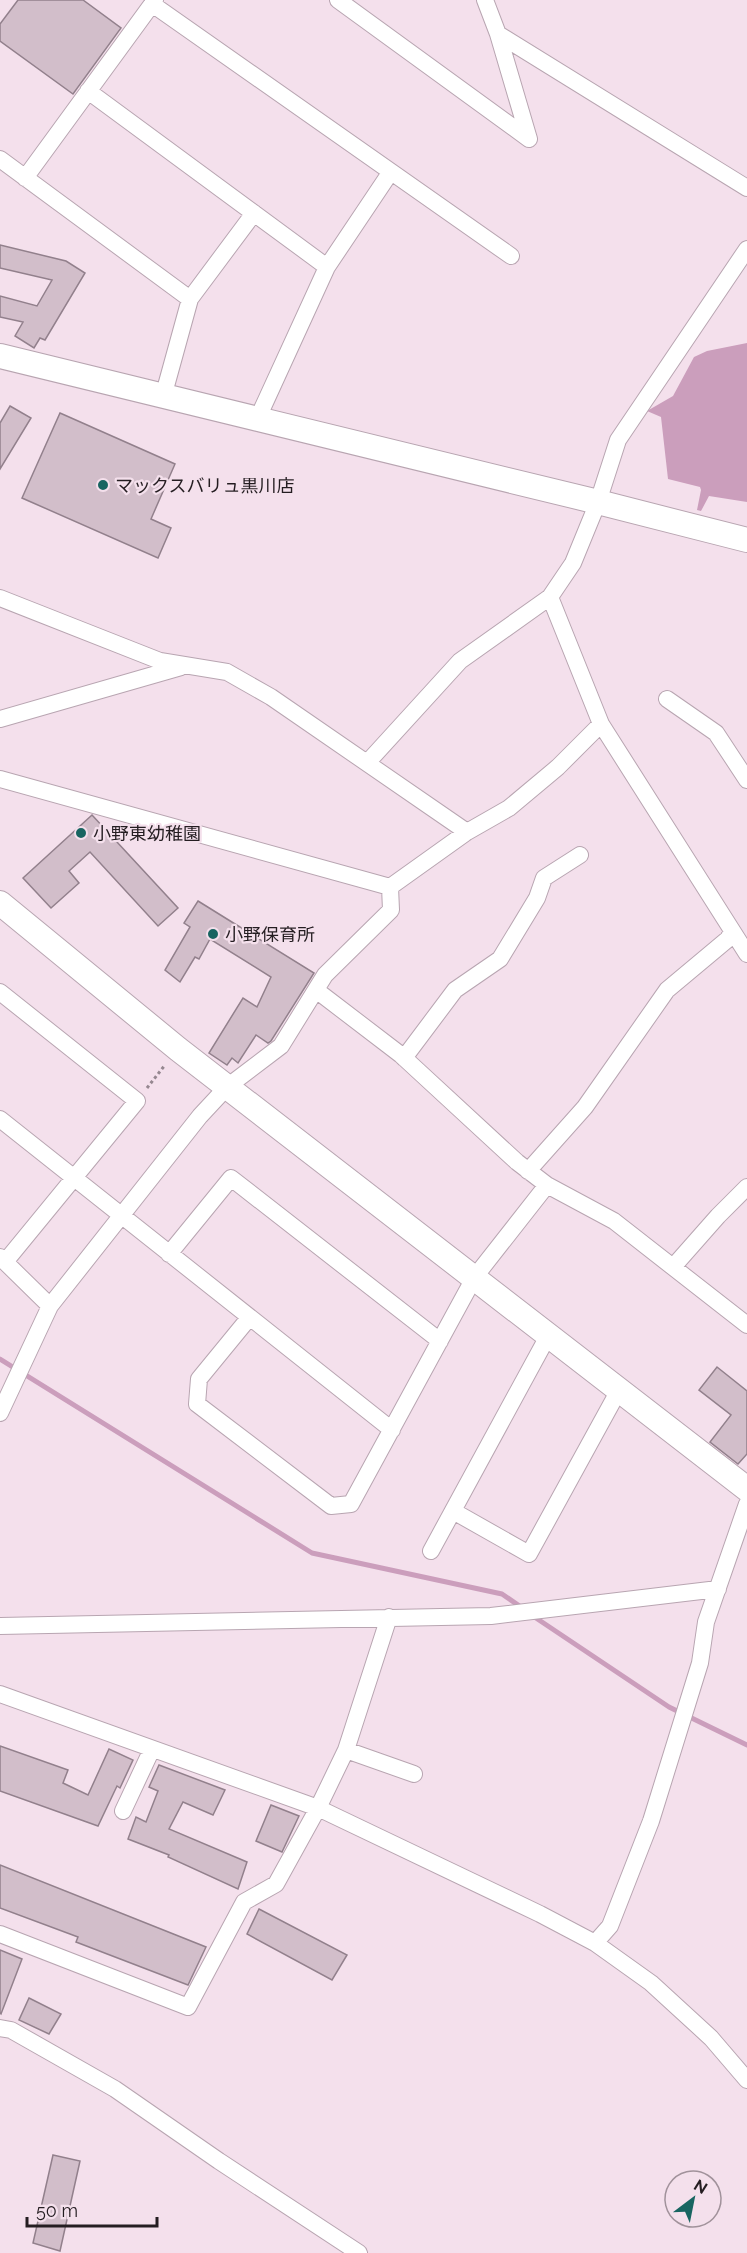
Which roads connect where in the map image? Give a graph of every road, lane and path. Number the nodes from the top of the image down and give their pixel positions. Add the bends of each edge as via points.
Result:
1 (338, 0) edge
2 (484, 0) edge
3 (154, 2) edge
4 (498, 34) junction
5 (88, 91) junction
6 (0, 159) edge
7 (390, 173) junction
8 (25, 178) junction
9 (747, 188) edge
10 (254, 213) junction
11 (747, 249) edge
12 (511, 256) dead end
13 (327, 267) junction
14 (190, 299) junction
15 (0, 356) edge
16 (163, 397) junction
17 (257, 420) junction
18 (598, 502) junction
19 (747, 540) edge
20 (550, 597) junction
21 (0, 598) edge
22 (188, 665) junction
23 (667, 699) dead end
24 (0, 719) edge
25 (600, 724) junction
26 (367, 763) junction
27 (0, 779) edge
28 (747, 780) edge
29 (467, 832) junction
30 (580, 855) dead end
31 (390, 887) junction
32 (0, 893) edge
33 (0, 903) edge
34 (24, 922) junction
35 (732, 931) junction
36 (746, 950) edge
37 (316, 990) junction
38 (0, 992) edge
39 (178, 1049) junction
40 (404, 1058) junction
41 (227, 1087) junction
42 (137, 1101) junction
43 (0, 1119) edge
44 (528, 1171) junction
45 (74, 1178) junction
46 (547, 1185) junction
47 (747, 1187) edge
48 (121, 1216) junction
49 (169, 1254) junction
50 (3, 1260) edge
51 (673, 1267) junction
52 (474, 1278) junction
53 (50, 1306) junction
54 (249, 1318) junction
55 (747, 1325) edge
56 (548, 1336) junction
57 (440, 1341) junction
58 (619, 1390) junction
59 (0, 1413) edge
60 (392, 1430) junction
61 (747, 1489) edge
62 (747, 1504) edge
63 (453, 1511) junction
64 (431, 1551) dead end
65 (718, 1589) junction
66 (389, 1617) junction
67 (0, 1626) edge
68 (0, 1694) edge
69 (152, 1749) junction
70 (346, 1750) junction
71 (414, 1774) dead end
72 (318, 1808) junction
73 (123, 1811) dead end
74 (0, 1934) edge
75 (595, 1943) junction
76 (0, 2028) edge
77 (747, 2080) edge
78 (359, 2253) edge

1 - 4 street via 529,139
2 - 4 street
3 - 5 street
3 - 7 street
4 - 9 street
5 - 8 street
5 - 10 street
6 - 8 street
7 - 12 street
7 - 13 street
8 - 14 street
10 - 13 street
10 - 14 street
11 - 18 street via 618,440
13 - 17 street
14 - 16 street
15 - 16 street
16 - 17 street
17 - 18 street
18 - 19 street
18 - 20 street via 573,563
20 - 25 street
20 - 26 street via 460,661
21 - 22 street via 160,661
22 - 24 street
22 - 26 street via 227,672 271,697
23 - 28 street via 716,733
25 - 29 street via 558,767 509,808
25 - 35 street
26 - 29 street
27 - 31 street
29 - 31 street
30 - 40 street via 544,878 537,898 500,959 455,990
31 - 37 street via 391,910 325,975
32 - 34 street
33 - 34 street
34 - 39 street
35 - 36 street
35 - 44 street via 728,939 667,990 585,1107
37 - 40 street
37 - 41 street via 281,1046
38 - 42 street
39 - 41 street
39 - 42 path
40 - 44 street
41 - 48 street
41 - 52 street
42 - 45 street
43 - 45 street
44 - 46 street
45 - 48 street
45 - 50 street
46 - 51 street via 614,1221
46 - 52 street
47 - 51 street
48 - 49 street
48 - 53 street
49 - 54 street
49 - 57 street via 231,1178
50 - 53 street
51 - 55 street
52 - 56 street
52 - 57 street
53 - 59 street
54 - 60 street
54 - 60 street via 199,1379 197,1404 331,1506 351,1504
56 - 58 street
56 - 63 street
57 - 60 street
58 - 61 street
58 - 63 street via 529,1554
62 - 65 street
63 - 64 street
65 - 66 street via 491,1616
65 - 75 street via 706,1622 700,1663 651,1821 610,1926
66 - 67 street
66 - 70 street
68 - 69 street
69 - 72 street
69 - 73 street
70 - 71 street
70 - 72 street
72 - 74 street via 276,1884 244,1902 188,2007
72 - 75 street
75 - 77 street via 651,1983 711,2038
76 - 78 street via 11,2030 115,2089

